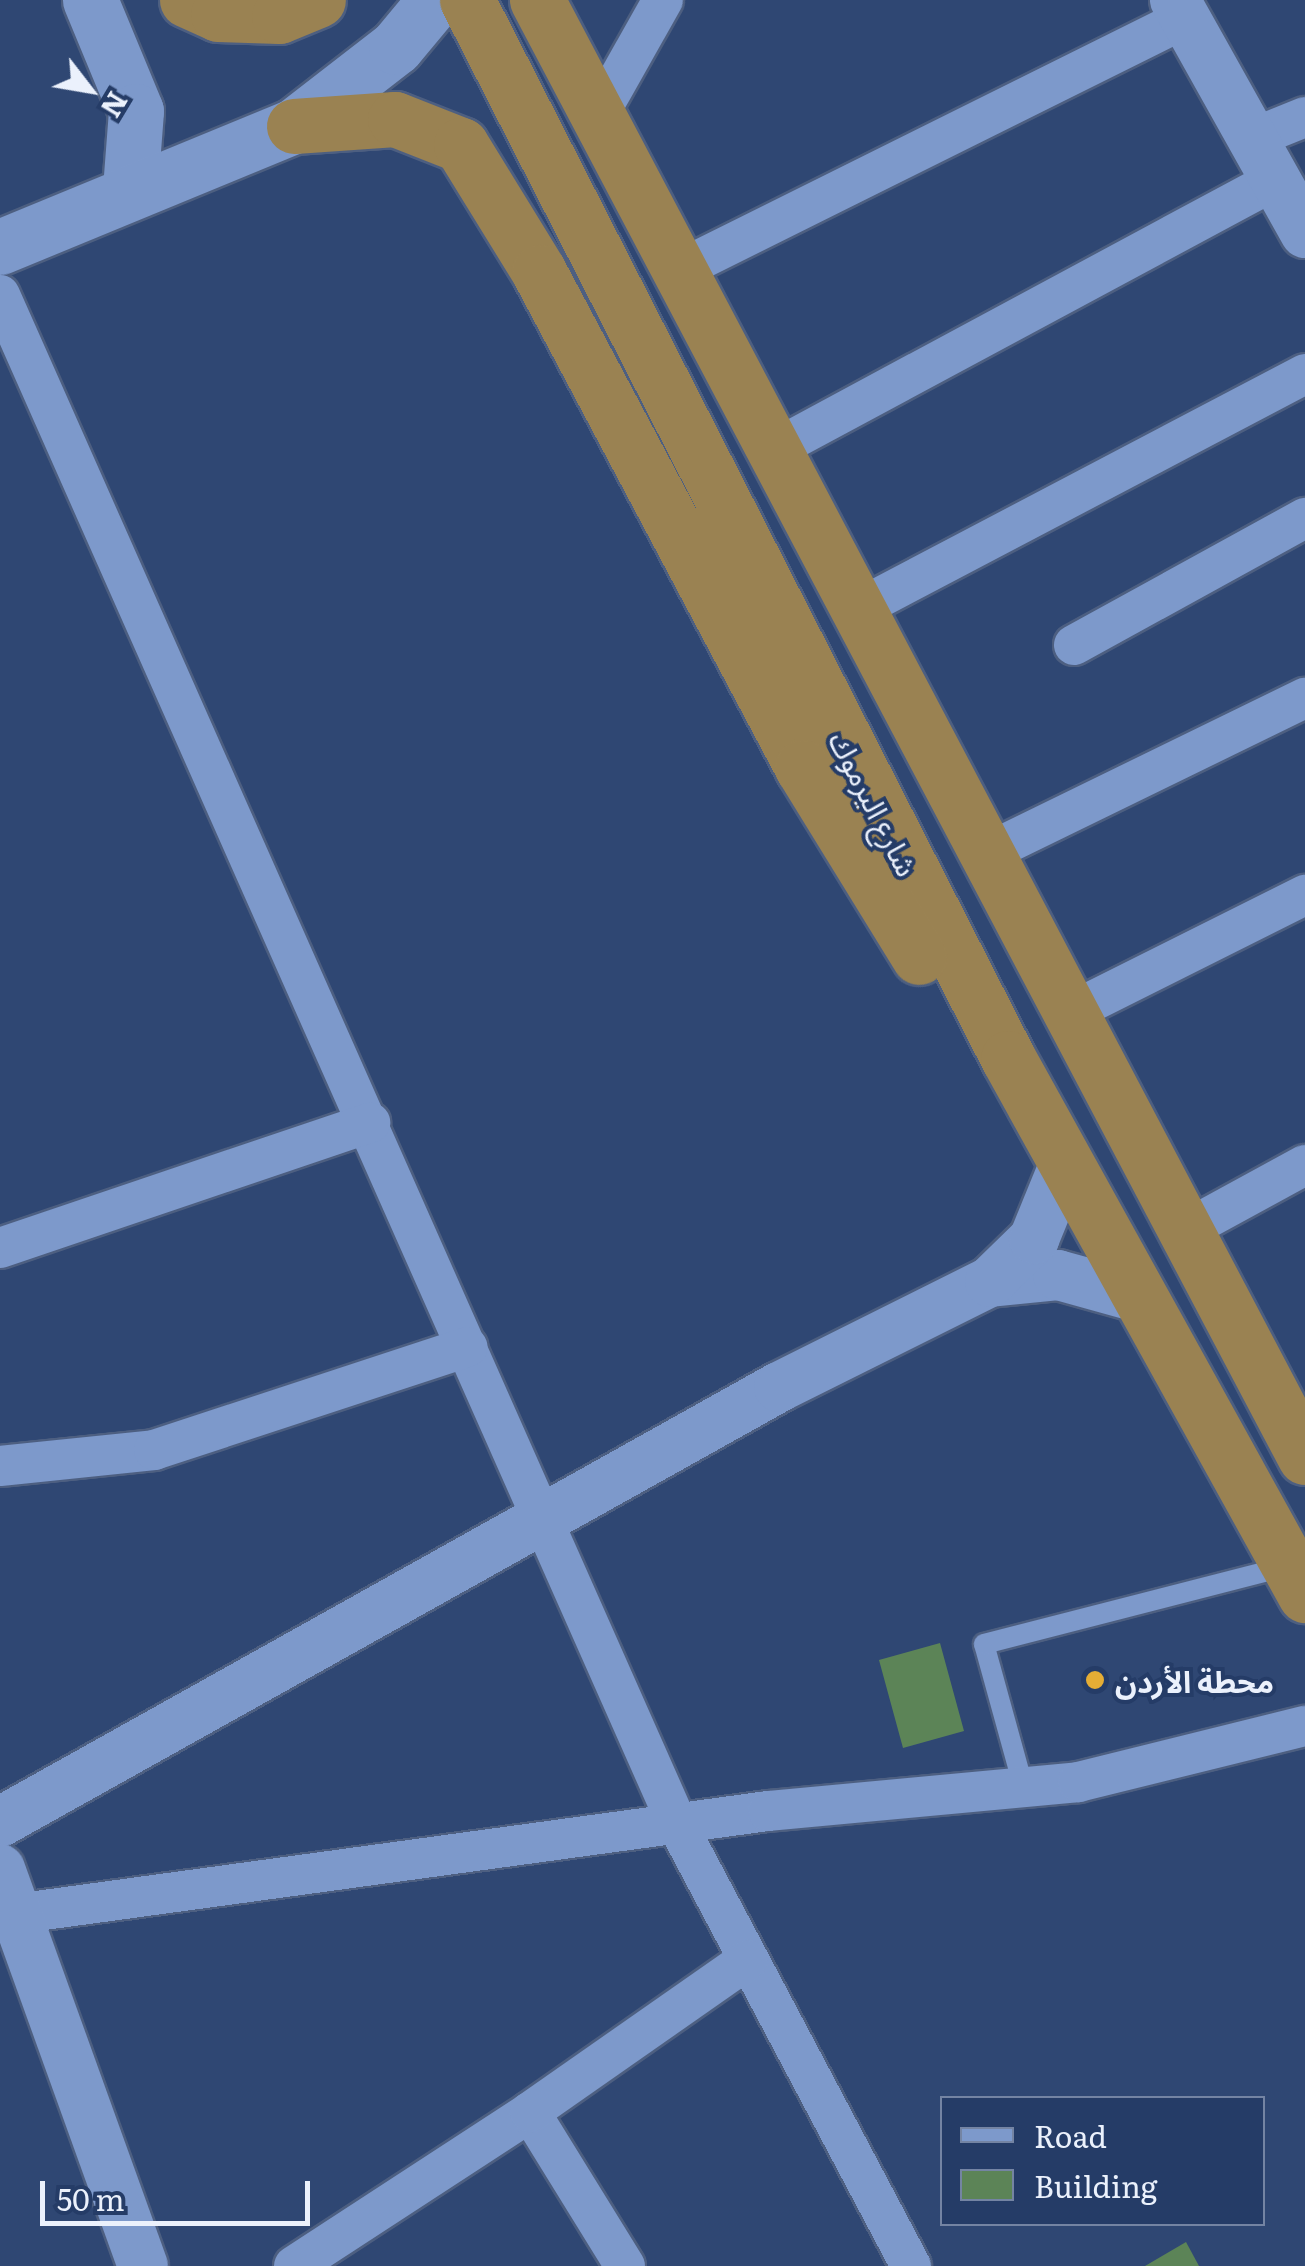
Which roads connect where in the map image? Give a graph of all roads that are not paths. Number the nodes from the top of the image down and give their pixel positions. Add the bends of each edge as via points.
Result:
1 (90, 0) edge
2 (318, 0) edge
3 (435, 0) edge
4 (467, 0) edge
5 (537, 0) edge
6 (663, 0) edge
7 (202, 7) edge
8 (1180, 9) edge
9 (598, 117) junction
10 (1305, 117) edge
11 (294, 126) junction
12 (1264, 159) junction
13 (130, 189) junction
14 (1305, 233) edge
15 (0, 246) edge
16 (681, 269) junction
17 (0, 295) edge
18 (1305, 374) edge
19 (773, 450) junction
20 (1305, 518) edge
21 (856, 610) junction
22 (1074, 645) dead end
23 (1305, 698) edge
24 (987, 853) junction
25 (1305, 895) edge
26 (1069, 1013) junction
27 (1008, 1058) junction
28 (370, 1123) junction
29 (1065, 1162) junction
30 (1305, 1165) edge
31 (1182, 1232) junction
32 (0, 1248) edge
33 (990, 1282) junction
34 (1138, 1297) junction
35 (467, 1348) junction
36 (1305, 1457) edge
37 (0, 1466) edge
38 (544, 1520) junction
39 (1297, 1580) edge
40 (1305, 1726) edge
41 (1024, 1789) junction
42 (0, 1822) edge
43 (678, 1826) junction
44 (8, 1891) edge
45 (747, 1960) junction
46 (530, 2112) junction
47 (143, 2266) edge
48 (294, 2266) edge
49 (625, 2266) edge
50 (911, 2266) edge

1 - 13 main road via 136,110
2 - 7 highway via 279,16
3 - 11 main road via 396,47
4 - 27 highway, شارع اليرموك
5 - 9 highway
6 - 9 street
8 - 12 street
8 - 16 street
9 - 16 highway
10 - 12 street
11 - 13 main road
11 - 27 highway via 395,119 461,145 539,272 874,887 960,1011
12 - 14 street
12 - 19 street
13 - 15 main road
16 - 19 highway
17 - 28 street
18 - 21 street
19 - 21 highway
20 - 22 street
21 - 24 highway
23 - 24 street
24 - 26 highway
25 - 26 street
26 - 31 highway
27 - 29 highway, شارع اليرموك
28 - 32 street
28 - 35 street
29 - 33 street via 1034,1239
29 - 34 highway, شارع اليرموك
30 - 31 street
31 - 36 highway
33 - 34 street via 1058,1276
33 - 38 street via 780,1387
34 - 39 highway, شارع اليرموك
35 - 37 street via 154,1450
35 - 38 street
38 - 42 street
38 - 43 street
39 - 41 lane via 984,1644
40 - 41 street
41 - 43 street
43 - 44 street
43 - 45 street
44 - 47 street
45 - 46 street
45 - 50 street
46 - 48 street
46 - 49 street

